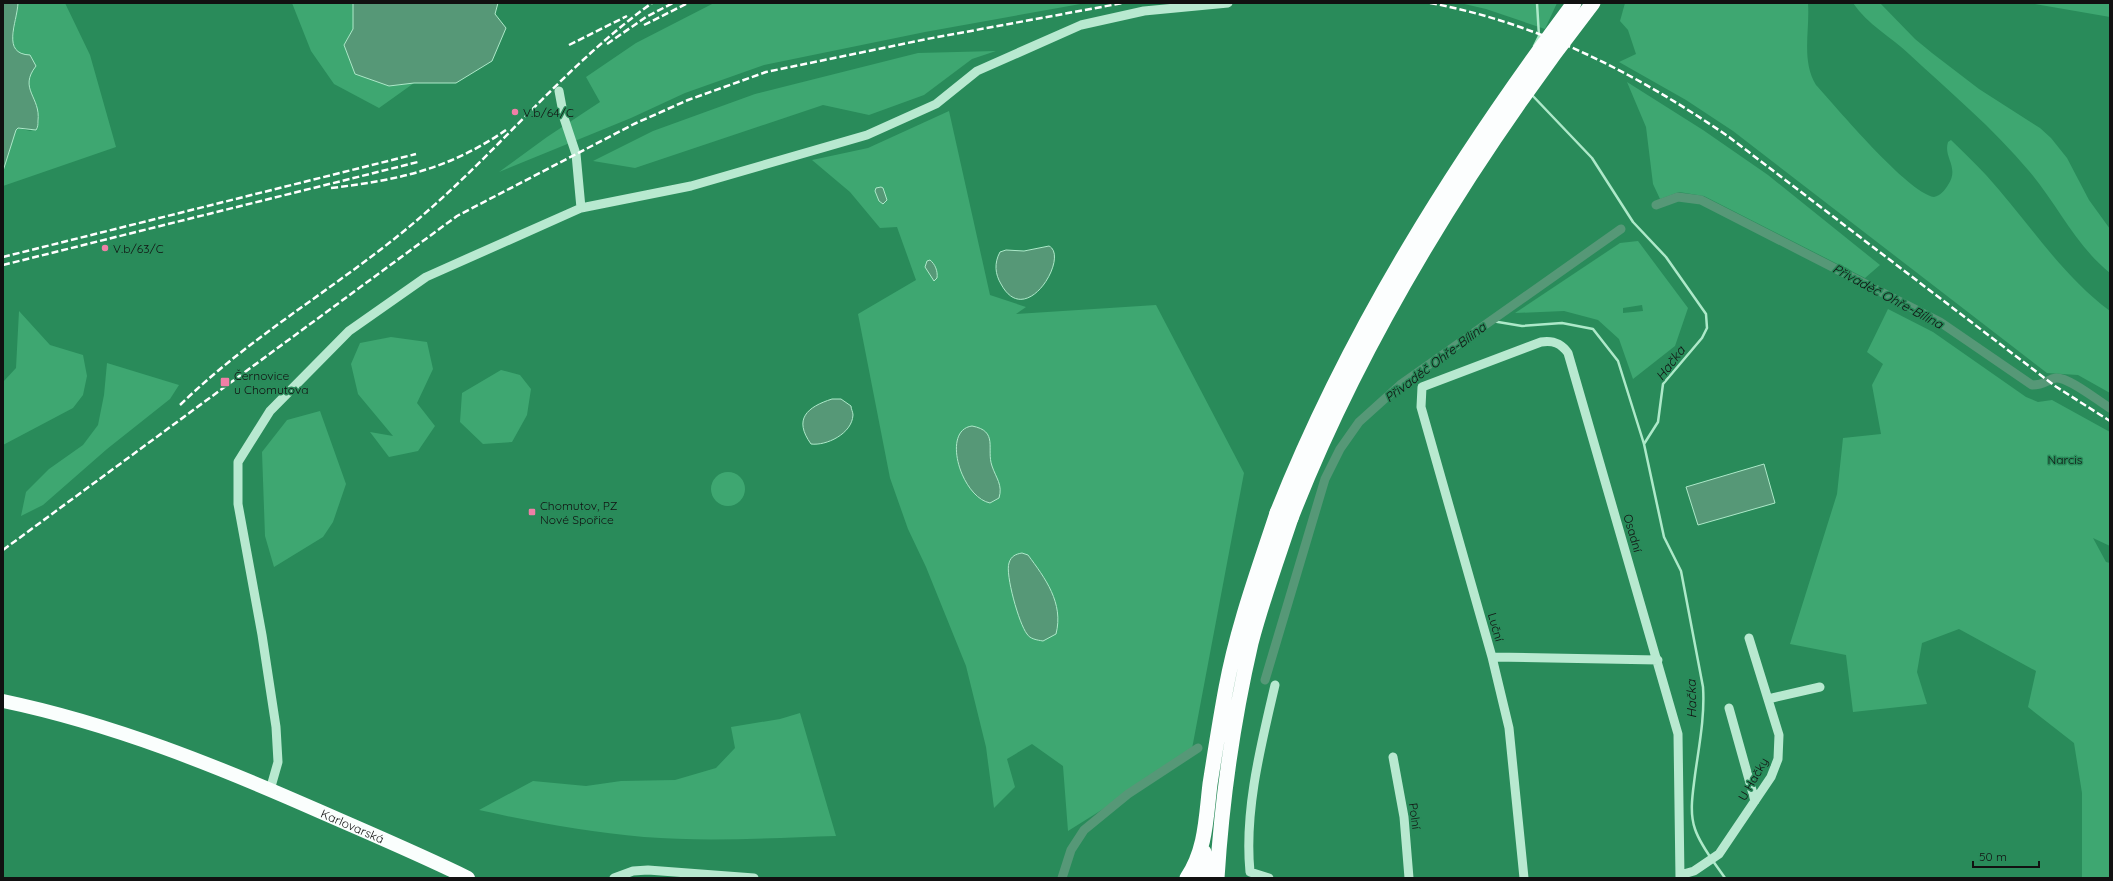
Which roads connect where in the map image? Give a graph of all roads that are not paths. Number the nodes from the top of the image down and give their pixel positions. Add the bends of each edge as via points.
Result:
1 (1228, 3) edge
2 (1574, 3) edge
3 (1593, 3) edge
4 (559, 91) dead end
5 (581, 208) junction
6 (1422, 387) joint
7 (1749, 638) dead end
8 (1492, 657) junction
9 (1658, 660) junction
10 (1275, 685) dead end
11 (1820, 687) dead end
12 (1768, 699) junction
13 (3, 701) edge
14 (1729, 708) dead end
15 (1393, 757) dead end
16 (270, 790) junction
17 (1755, 801) junction
18 (1205, 827) junction
19 (1218, 850) junction
20 (1680, 877) edge
21 (468, 878) edge
22 (614, 878) edge
23 (754, 878) edge
24 (1188, 878) edge
25 (1203, 878) edge
26 (1217, 878) edge
27 (1222, 878) edge
28 (1269, 878) edge
29 (1409, 878) edge
30 (1524, 878) edge

1 - 5 street via 1144,11 1081,25 977,72 936,104 867,135 691,186
2 - 18 highway, bridge via 1462,162 1383,292 1307,441 1277,513 1248,599 1226,687
3 - 19 highway, bridge via 1523,98 1430,241 1353,380 1320,448 1291,518 1261,608 1242,684 1224,790
4 - 5 street via 564,118 576,154
5 - 16 street via 426,277 349,331 270,411 238,462 238,504 276,727 278,762
6 - 8 street, Luční via 1421,407
6 - 9 street, Osadní via 1541,342 1550,341 1564,348 1568,353
7 - 12 street, U Hačky
8 - 9 street
8 - 30 street, Luční via 1509,728
9 - 20 street, Osadní via 1678,734
10 - 28 street via 1254,792 1248,854 1250,872
11 - 12 street
12 - 17 street, U Hačky via 1779,735 1778,759 1771,776
13 - 16 main road, Karlovarská via 37,708 146,741
14 - 17 street
15 - 29 street, Polní via 1404,817
16 - 21 main road, Karlovarská
17 - 20 street, U Hačky via 1719,854
18 - 24 highway via 1199,856
18 - 25 highway
19 - 26 highway
19 - 27 highway
22 - 23 street via 632,871 648,870

